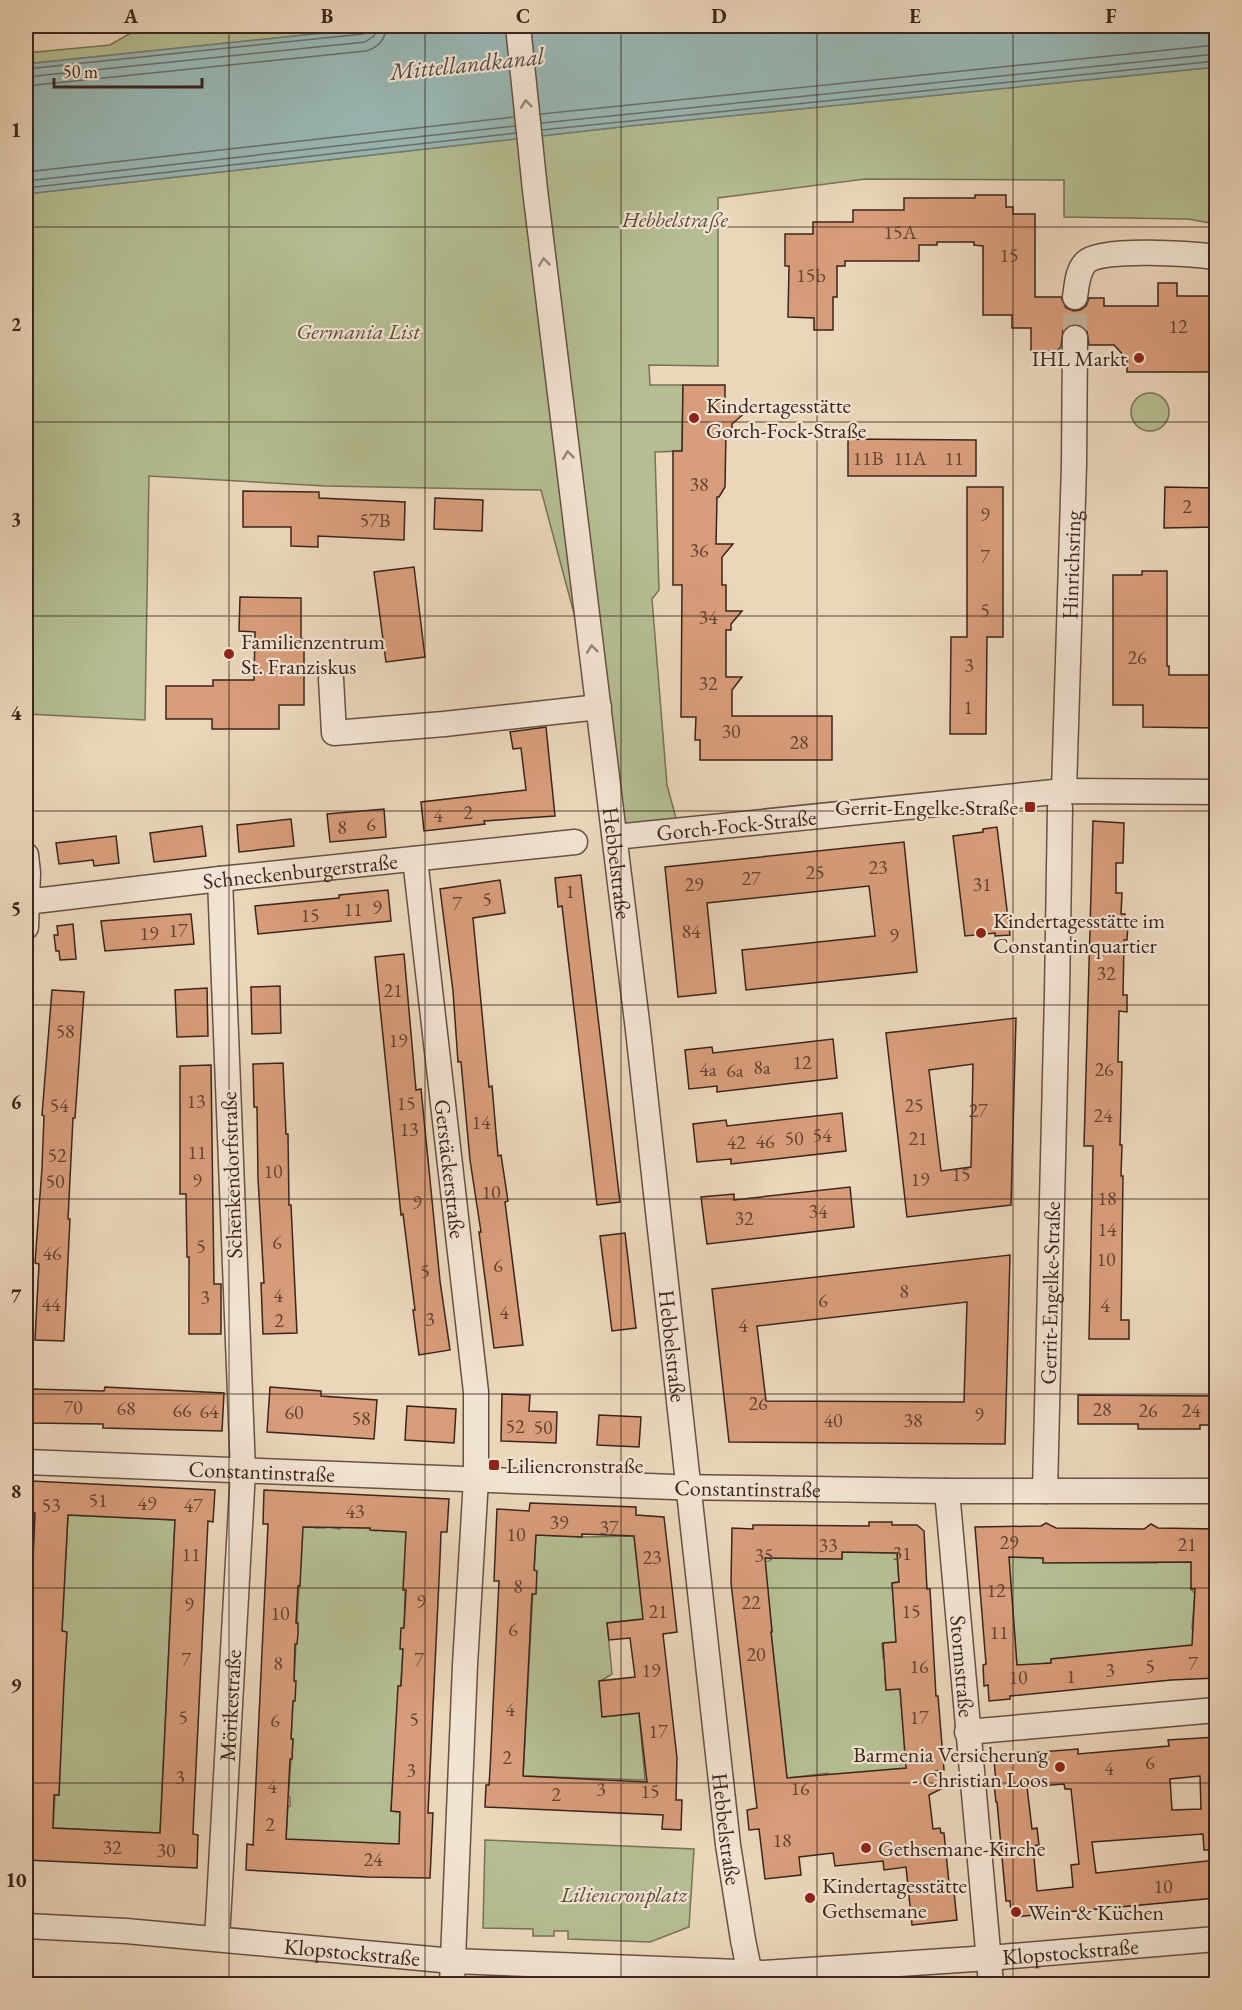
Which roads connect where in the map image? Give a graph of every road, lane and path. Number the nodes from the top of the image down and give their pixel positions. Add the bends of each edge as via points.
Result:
1 (518, 26) edge
2 (1216, 257) edge
3 (1075, 297) tunnel mouth
4 (1075, 338) tunnel mouth
5 (331, 679) dead end
6 (599, 707) junction
7 (1216, 792) edge
8 (1062, 799) junction
9 (615, 837) junction
10 (575, 842) dead end
11 (26, 855) edge
12 (415, 859) junction
13 (220, 879) junction
14 (26, 902) edge
15 (26, 927) edge
16 (26, 1462) edge
17 (243, 1471) junction
18 (476, 1479) junction
19 (688, 1487) junction
20 (947, 1491) junction
21 (1045, 1491) junction
22 (1216, 1491) edge
23 (1216, 1710) edge
24 (967, 1732) junction
25 (26, 1926) edge
26 (217, 1939) junction
27 (1216, 1939) edge
28 (989, 1958) junction
29 (453, 1973) edge
30 (752, 1978) edge
31 (991, 1984) edge

6 -> 1 street, Hebbelstraße
2 - 3 street via 1104,254 1088,260 1080,270
4 - 8 street, Hinrichsring
5 - 6 street via 334,733
6 - 9 street, Hebbelstraße
7 - 8 street, Gorch-Fock-Straße
8 - 9 street, Gorch-Fock-Straße
8 - 21 street, Gerrit-Engelke-Straße
9 - 19 street, Hebbelstraße
10 - 12 street, Schneckenburgerstraße
11 - 14 street
12 - 13 street, Schneckenburgerstraße
12 - 18 street, Gerstäckerstraße via 476,1392
13 - 14 street, Schneckenburgerstraße
13 - 17 street, Schenkendorfstraße
14 - 15 street
16 - 17 street, Constantinstraße
17 - 18 street, Constantinstraße
17 - 26 street, Mörikestraße
18 - 19 street, Constantinstraße
18 - 29 street
19 - 20 street, Constantinstraße
19 - 30 street, Hebbelstraße via 728,1845
20 - 21 street, Constantinstraße
20 - 24 street, Stormstraße
21 - 22 street, Constantinstraße
23 - 24 street
24 - 28 street, Stormstraße
25 - 26 street, Klopstockstraße
26 - 29 street, Klopstockstraße
27 - 28 street, Klopstockstraße
28 - 30 street, Klopstockstraße via 764,1973
28 - 31 street, Stormstraße
29 - 30 street, Klopstockstraße

